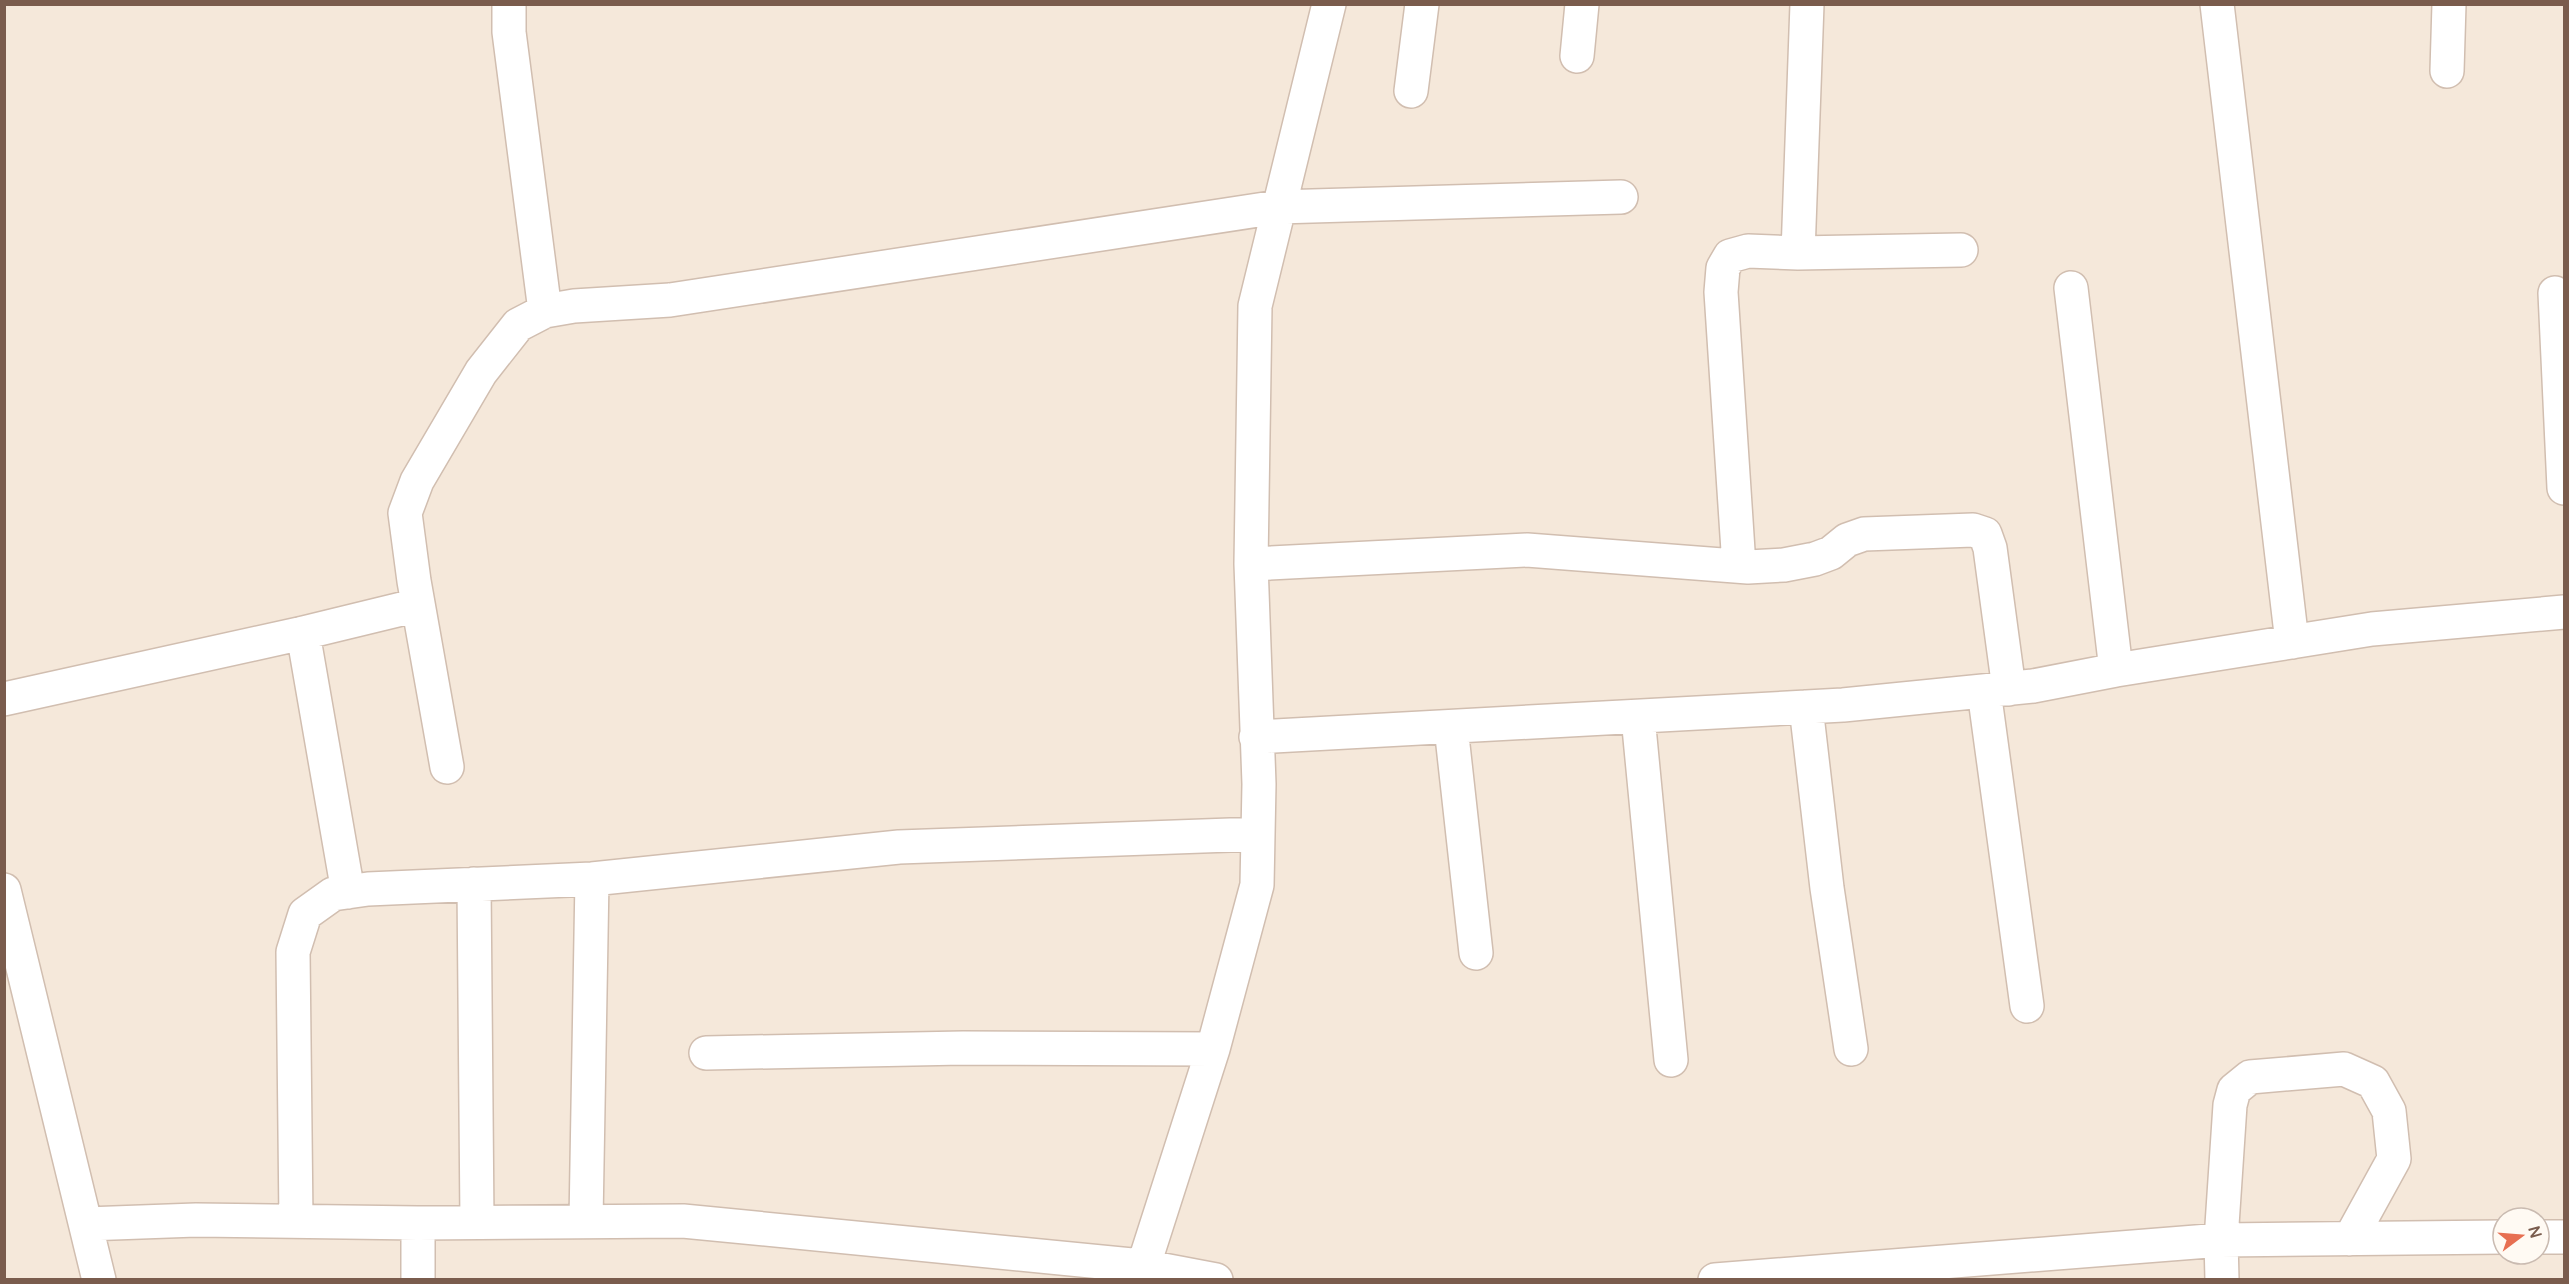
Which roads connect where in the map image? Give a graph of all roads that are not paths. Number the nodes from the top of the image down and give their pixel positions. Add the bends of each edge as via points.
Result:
1 (509, 4) edge
2 (1329, 4) edge
3 (1422, 4) edge
4 (1582, 4) edge
5 (1807, 4) edge
6 (2217, 4) edge
7 (2449, 4) edge
8 (1577, 56) dead end
9 (2447, 71) dead end
10 (1412, 91) dead end
11 (1621, 197) dead end
12 (1278, 207) junction
13 (1961, 250) dead end
14 (1798, 253) junction
15 (2071, 288) dead end
16 (2555, 293) dead end
17 (545, 311) junction
18 (2565, 488) edge
19 (1251, 564) junction
20 (1739, 566) junction
21 (418, 605) junction
22 (2565, 612) edge
23 (303, 633) junction
24 (2292, 642) junction
25 (2116, 670) junction
26 (1997, 690) junction
27 (4, 699) edge
28 (1806, 707) junction
29 (1638, 717) junction
30 (1451, 727) junction
31 (1256, 737) junction
32 (447, 767) dead end
33 (1258, 834) junction
34 (592, 879) junction
35 (474, 884) junction
36 (4, 890) edge
37 (348, 892) junction
38 (1476, 953) dead end
39 (2027, 1006) dead end
40 (1213, 1049) junction
41 (1851, 1049) dead end
42 (706, 1053) dead end
43 (1671, 1060) dead end
44 (297, 1221) junction
45 (586, 1221) junction
46 (477, 1222) junction
47 (418, 1223) junction
48 (86, 1224) junction
49 (2491, 1238) edge
50 (2350, 1239) junction
51 (2221, 1240) junction
52 (1140, 1273) edge
53 (99, 1280) edge
54 (418, 1280) edge
55 (1216, 1280) edge
56 (1716, 1280) edge
57 (2222, 1280) edge

1 - 17 street via 509,32
2 - 12 street
3 - 10 street
4 - 8 street
5 - 14 street
6 - 24 street
7 - 9 street
11 - 12 street
12 - 17 street via 670,300
12 - 19 street via 1255,306
13 - 14 street
14 - 20 street via 1748,251 1730,256 1723,268 1721,292
15 - 25 street
16 - 18 street
17 - 21 street via 518,324 481,372 417,481 405,513
19 - 20 street via 1527,550
19 - 31 street
20 - 26 street via 1784,565 1815,559 1864,534 1973,530 1985,534 1990,548
21 - 23 street
21 - 32 street
22 - 24 street via 2372,629
23 - 27 street
23 - 37 street
24 - 25 street
25 - 26 street
26 - 28 street
26 - 39 street
28 - 29 street
28 - 41 street
29 - 30 street
29 - 43 street
30 - 31 street
30 - 38 street
31 - 33 street
33 - 34 street via 899,847
33 - 40 street via 1257,885
34 - 35 street
34 - 45 street
35 - 37 street
35 - 46 street
36 - 48 street
37 - 44 street via 333,894 305,914 293,952
40 - 42 street
40 - 52 street
44 - 47 street
44 - 48 street
45 - 46 street
45 - 52 street via 683,1221
46 - 47 street
47 - 54 street
48 - 53 street
49 - 50 street
50 - 51 street
50 - 51 street via 2394,1159 2389,1111 2373,1082 2344,1069 2250,1077 2234,1090
51 - 56 street
51 - 57 street
52 - 55 street

